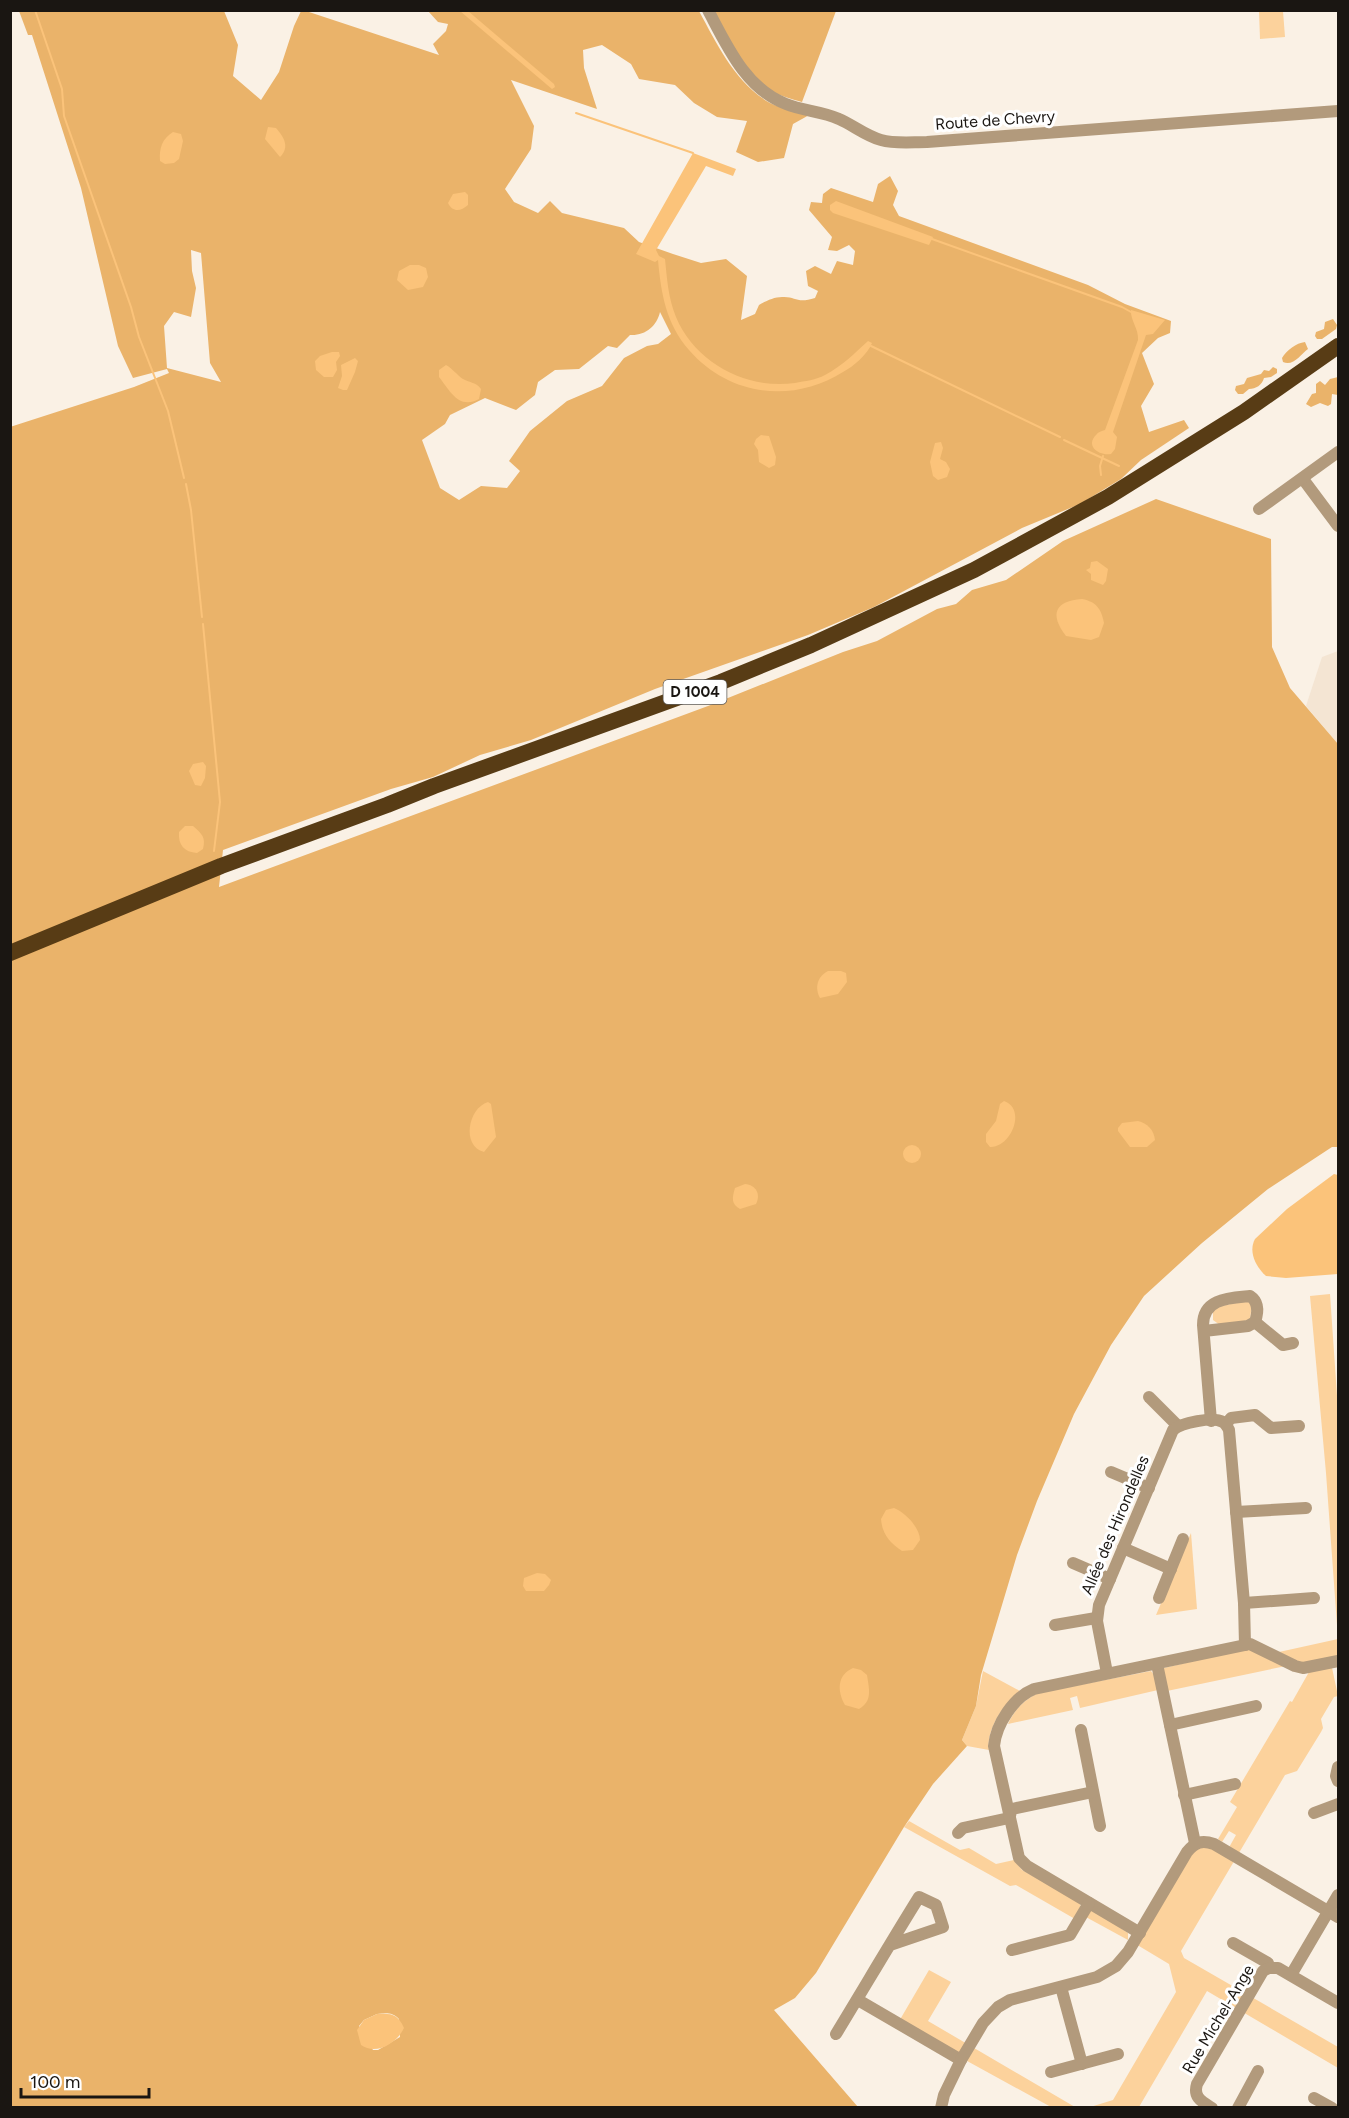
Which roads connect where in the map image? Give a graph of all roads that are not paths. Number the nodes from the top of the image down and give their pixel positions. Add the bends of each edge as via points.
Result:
1 (708, 10) edge
2 (1338, 111) edge
3 (1338, 346) edge
4 (1338, 358) edge
5 (1338, 452) edge
6 (1303, 479) junction
7 (1259, 509) dead end
8 (1338, 526) edge
9 (10, 953) edge
10 (10, 964) edge
11 (1255, 1322) junction
12 (1203, 1331) junction
13 (1293, 1343) dead end
14 (1149, 1397) dead end
15 (1211, 1421) junction
16 (1226, 1424) junction
17 (1178, 1426) junction
18 (1299, 1426) dead end
19 (1111, 1472) dead end
20 (1149, 1488) junction
21 (1306, 1508) dead end
22 (1236, 1512) junction
23 (1183, 1539) dead end
24 (1123, 1548) junction
25 (1073, 1563) dead end
26 (1171, 1569) junction
27 (1110, 1579) junction
28 (1159, 1598) dead end
29 (1314, 1598) dead end
30 (1244, 1603) junction
31 (1096, 1618) junction
32 (1055, 1625) dead end
33 (1245, 1645) junction
34 (1338, 1661) edge
35 (1156, 1664) junction
36 (1107, 1673) junction
37 (1256, 1706) dead end
38 (1170, 1725) junction
39 (1081, 1730) dead end
40 (1338, 1767) edge
41 (1338, 1782) edge
42 (1235, 1784) dead end
43 (1093, 1792) junction
44 (1184, 1795) junction
45 (1338, 1804) edge
46 (1314, 1814) dead end
47 (1010, 1818) junction
48 (1100, 1826) dead end
49 (958, 1833) dead end
50 (1195, 1843) junction
51 (1338, 1895) edge
52 (1089, 1903) junction
53 (1334, 1914) edge
54 (1140, 1933) junction
55 (1233, 1943) dead end
56 (890, 1945) junction
57 (1012, 1950) dead end
58 (1269, 1968) junction
59 (1292, 1975) junction
60 (1061, 1987) junction
61 (858, 2000) junction
62 (1338, 2003) edge
63 (836, 2034) dead end
64 (1118, 2054) dead end
65 (961, 2060) junction
66 (1082, 2064) junction
67 (1258, 2071) dead end
68 (1052, 2072) dead end
69 (1314, 2098) dead end
70 (941, 2108) edge
71 (1212, 2108) edge
72 (1238, 2108) edge
73 (1332, 2108) edge

1 - 2 street, Route de Chevry via 760,90 788,105 836,117 880,140 927,142
3 - 9 highway, D 1004 via 1244,412 1108,496 974,570 811,645 721,682 221,866
4 - 10 highway, D 1004 via 1249,421 1113,505 979,578 814,654 724,692 220,877
5 - 6 street
6 - 7 street
6 - 8 street
11 - 12 street
11 - 12 street via 1257,1305 1250,1296 1221,1299 1206,1312
11 - 13 street via 1283,1345
12 - 15 street
14 - 17 street
15 - 16 street
15 - 17 street
16 - 18 street via 1231,1418 1255,1415 1271,1428
16 - 22 street
17 - 20 street, Allée des Hirondelles
19 - 20 street
20 - 24 street, Allée des Hirondelles
21 - 22 street
22 - 30 street
23 - 26 street
24 - 26 street
24 - 27 street, Allée des Hirondelles
25 - 27 street
26 - 28 street
27 - 31 street, Allée des Hirondelles
29 - 30 street
30 - 33 street
31 - 32 street
31 - 36 street, Allée des Hirondelles
33 - 34 street via 1255,1645 1303,1668
33 - 35 street
35 - 36 street
35 - 38 street
36 - 47 street via 1034,1689 1013,1705 994,1744
37 - 38 street
38 - 44 street
39 - 43 street
40 - 41 street
42 - 44 street
43 - 47 street via 1012,1809
43 - 48 street
44 - 50 street
45 - 46 street
47 - 49 street via 963,1828
47 - 52 street via 1021,1861
50 - 53 street via 1214,1844
50 - 54 street
51 - 53 street
52 - 54 street
52 - 57 street via 1070,1935
53 - 59 street
54 - 60 street via 1112,1969
55 - 58 street via 1268,1963
56 - 56 street via 943,1927 936,1905 919,1897
56 - 61 street
58 - 59 street, Rue Michel-Ange
58 - 71 street, Rue Michel-Ange via 1257,1980 1197,2084 1197,2097
59 - 62 street, Rue Michel-Ange
60 - 65 street via 998,2007 983,2023
60 - 66 street
61 - 63 street
61 - 65 street
64 - 66 street
65 - 70 street
66 - 68 street
67 - 72 street
69 - 73 street

